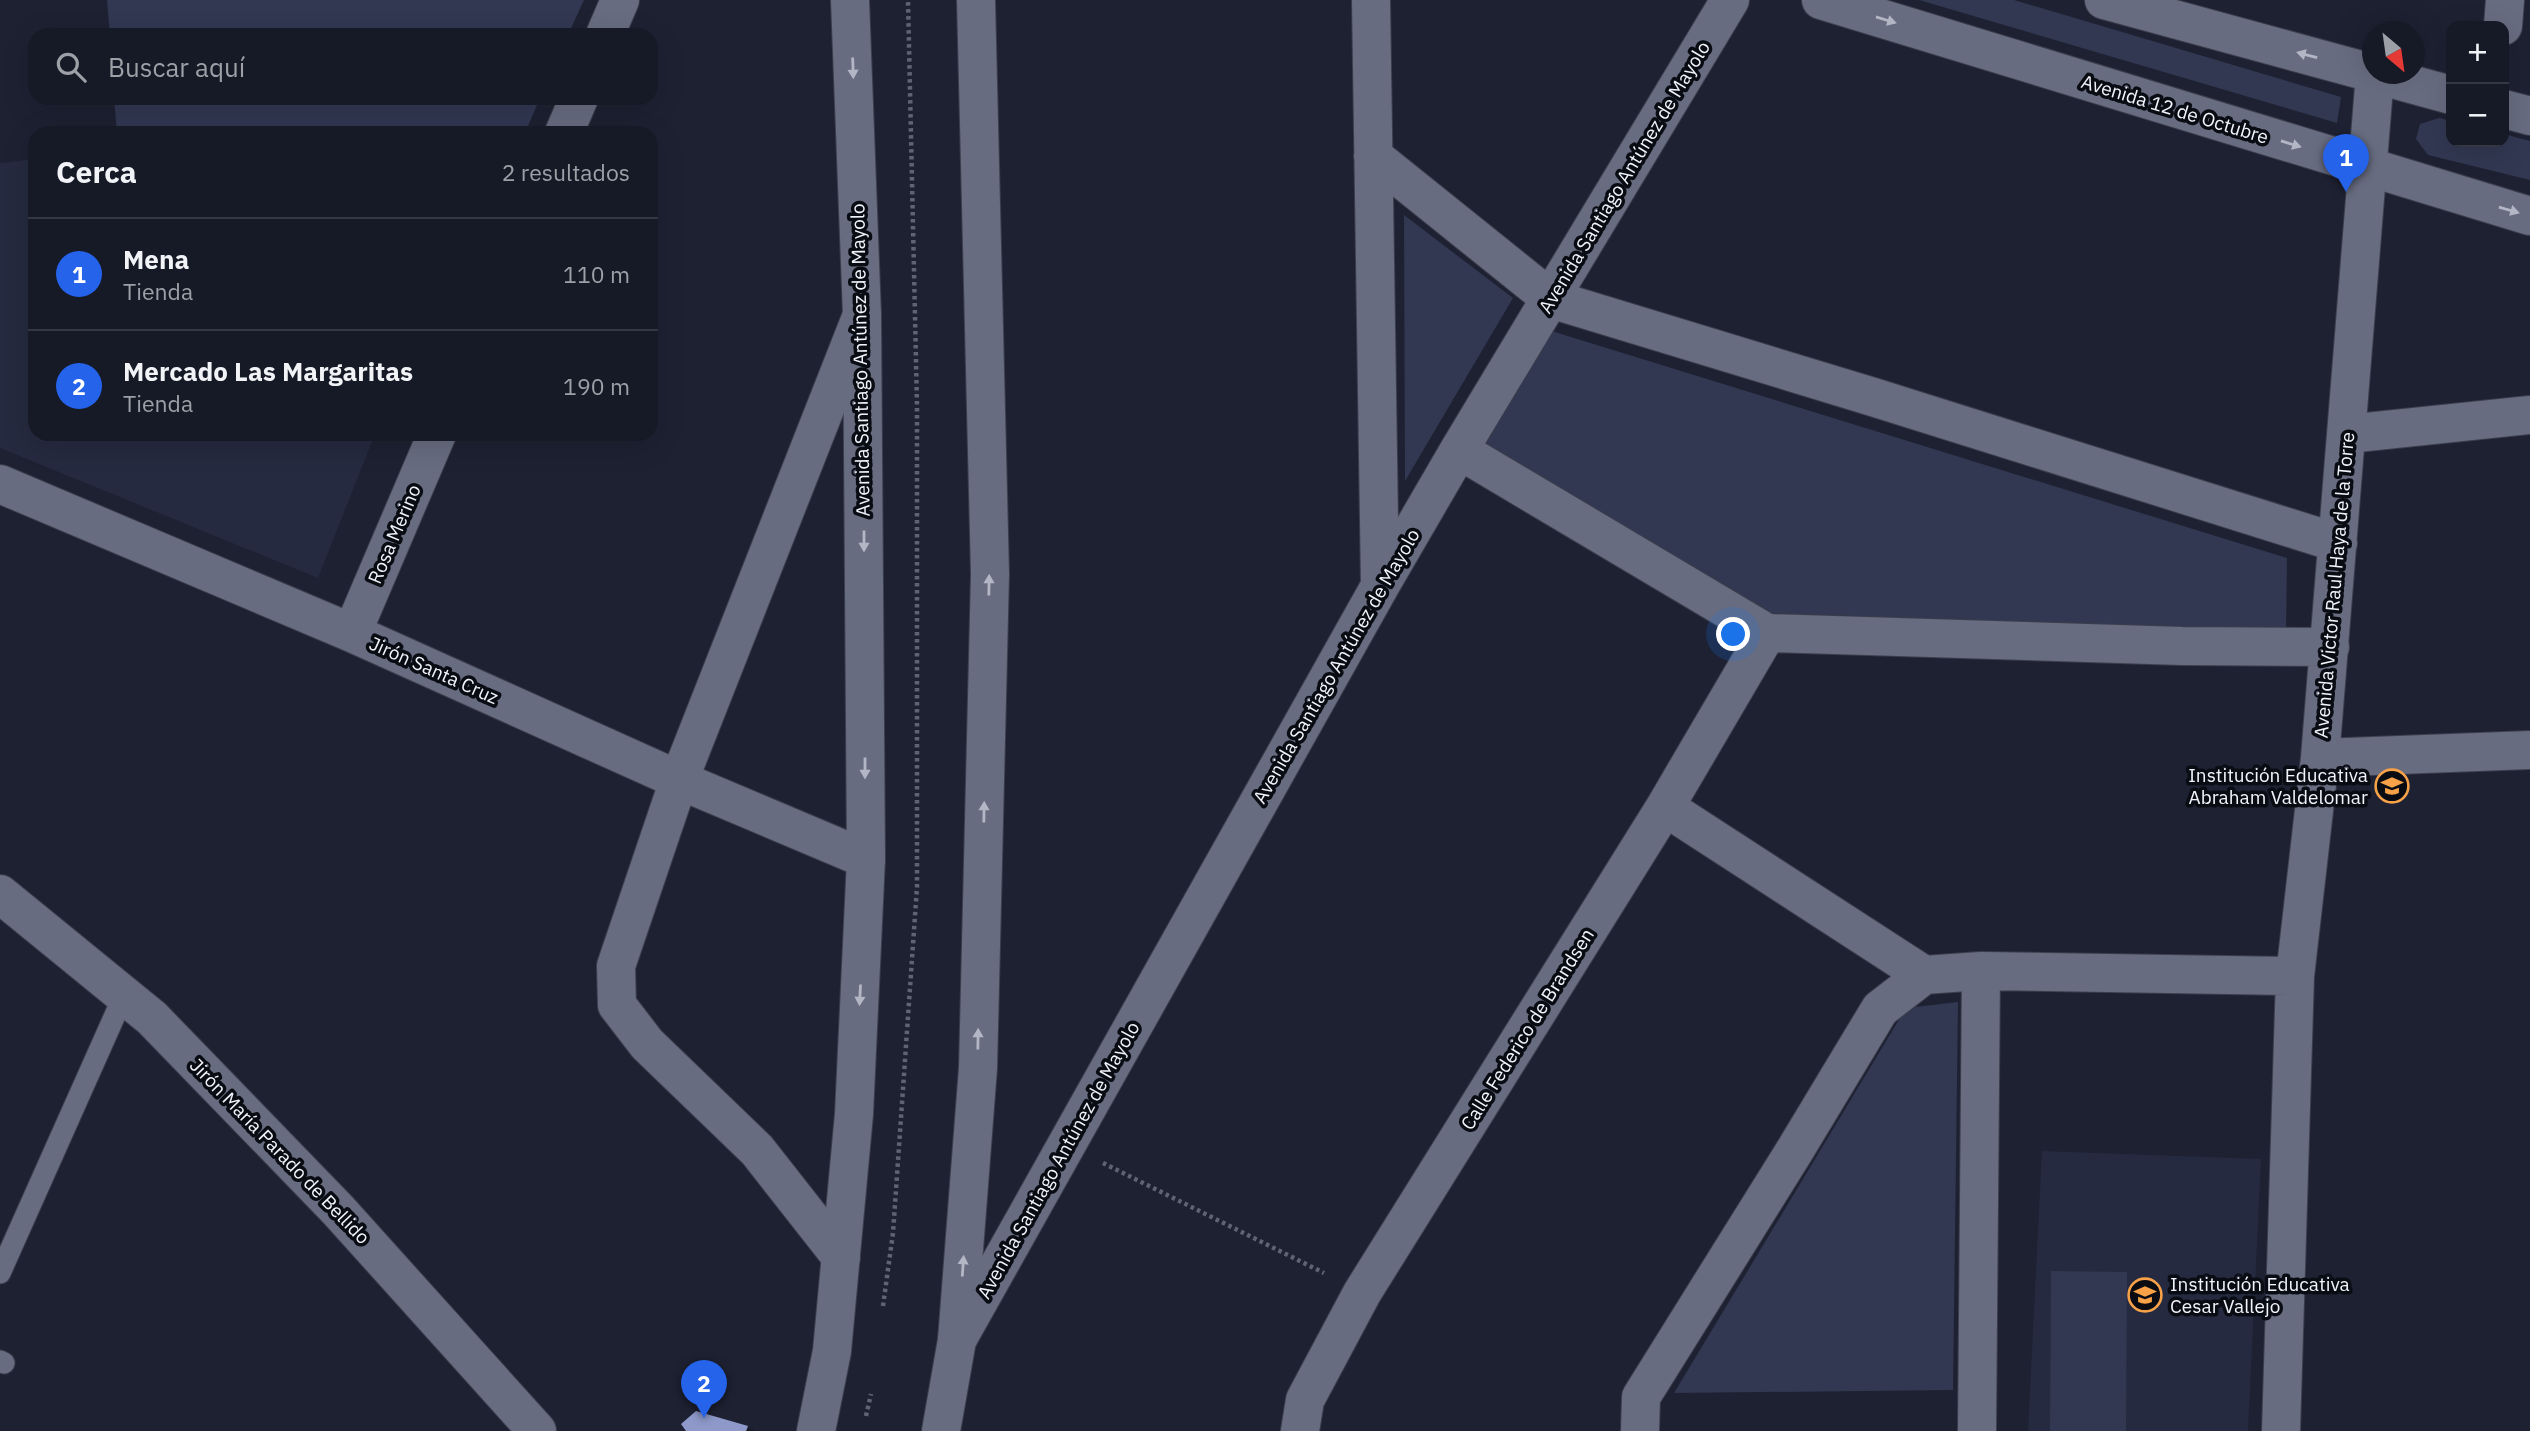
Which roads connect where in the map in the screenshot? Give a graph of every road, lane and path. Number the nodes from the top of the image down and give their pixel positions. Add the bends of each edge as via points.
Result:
1 (620, 0) edge
2 (850, 0) edge
3 (976, 0) edge
4 (1371, 0) edge
5 (1730, 0) edge
6 (1821, 0) edge
7 (2104, 0) edge
8 (2505, 0) edge
9 (2150, 6) edge
10 (2503, 21) edge
11 (609, 28) edge
12 (2362, 70) edge
13 (2373, 84) edge
14 (2411, 84) edge
15 (2446, 94) edge
16 (576, 105) edge
17 (2509, 110) edge
18 (2530, 116) edge
19 (567, 126) edge
20 (1373, 156) junction
21 (2368, 168) junction
22 (2530, 216) edge
23 (1551, 299) junction
24 (862, 314) junction
25 (2530, 415) edge
26 (2347, 434) junction
27 (434, 441) edge
28 (1459, 450) junction
29 (0, 484) edge
30 (2338, 543) junction
31 (1380, 586) junction
32 (352, 633) junction
33 (1767, 633) junction
34 (2330, 647) junction
35 (2530, 750) edge
36 (2320, 758) junction
37 (679, 780) junction
38 (1665, 807) junction
39 (866, 859) junction
40 (0, 894) edge
41 (1981, 971) junction
42 (1924, 975) junction
43 (2295, 976) junction
44 (124, 995) junction
45 (1066, 1144) junction
46 (842, 1257) junction
47 (0, 1273) edge
48 (1363, 1293) junction
49 (957, 1340) junction
50 (537, 1431) edge
51 (816, 1431) edge
52 (941, 1431) edge
53 (1300, 1431) edge
54 (1640, 1431) edge
55 (1977, 1431) edge
56 (2281, 1431) edge

1 - 11 street
2 -> 24 street, Avenida Santiago Antúnez de Mayolo
49 -> 3 street, Avenida Santiago Antúnez de Mayolo via 978,1068 990,574
4 - 20 street
5 - 23 street, Avenida Santiago Antúnez de Mayolo
6 -> 21 street, Avenida 12 de Octubre
7 - 9 street
8 - 10 street
12 -> 9 street
13 - 21 street, Avenida Victor Raul Haya de la Torre
14 - 15 street
16 - 19 street
17 - 18 street
20 - 23 street
20 - 31 street
21 -> 22 street, Avenida 12 de Octubre
21 - 26 street, Avenida Victor Raul Haya de la Torre
23 - 28 street, Avenida Santiago Antúnez de Mayolo
23 - 30 street
24 - 37 street
24 -> 39 street, Avenida Santiago Antúnez de Mayolo
25 - 26 street
26 - 30 street, Avenida Victor Raul Haya de la Torre
27 - 32 street, Rosa Merino
28 - 31 street, Avenida Santiago Antúnez de Mayolo
28 - 33 street
29 - 32 street, Jirón Santa Cruz
30 - 34 street, Avenida Victor Raul Haya de la Torre
31 - 45 street, Avenida Santiago Antúnez de Mayolo
32 - 37 street, Jirón Santa Cruz
33 - 34 street
33 - 38 street, Calle Federico de Brandsen
34 - 36 street, Avenida Victor Raul Haya de la Torre
35 - 36 street
36 - 43 street, Avenida Victor Raul Haya de la Torre
37 - 39 street, Jirón Santa Cruz
37 - 46 street via 616,966 617,1005 647,1044 757,1150
38 - 42 street
38 - 48 street, Calle Federico de Brandsen
39 -> 46 street, Avenida Santiago Antúnez de Mayolo
40 - 44 street, Jirón María Parado de Bellido
41 - 42 street
41 - 43 street
41 - 55 street
42 - 54 street via 1880,1009 1641,1397
43 - 56 street, Avenida Victor Raul Haya de la Torre
44 - 47 lane
44 - 50 street, Jirón María Parado de Bellido via 152,1018 338,1210
45 - 48 path
45 - 49 street, Avenida Santiago Antúnez de Mayolo
46 - 51 street, Avenida Santiago Antúnez de Mayolo via 832,1351
48 - 53 street, Calle Federico de Brandsen via 1305,1400
49 - 52 street, Avenida Santiago Antúnez de Mayolo

